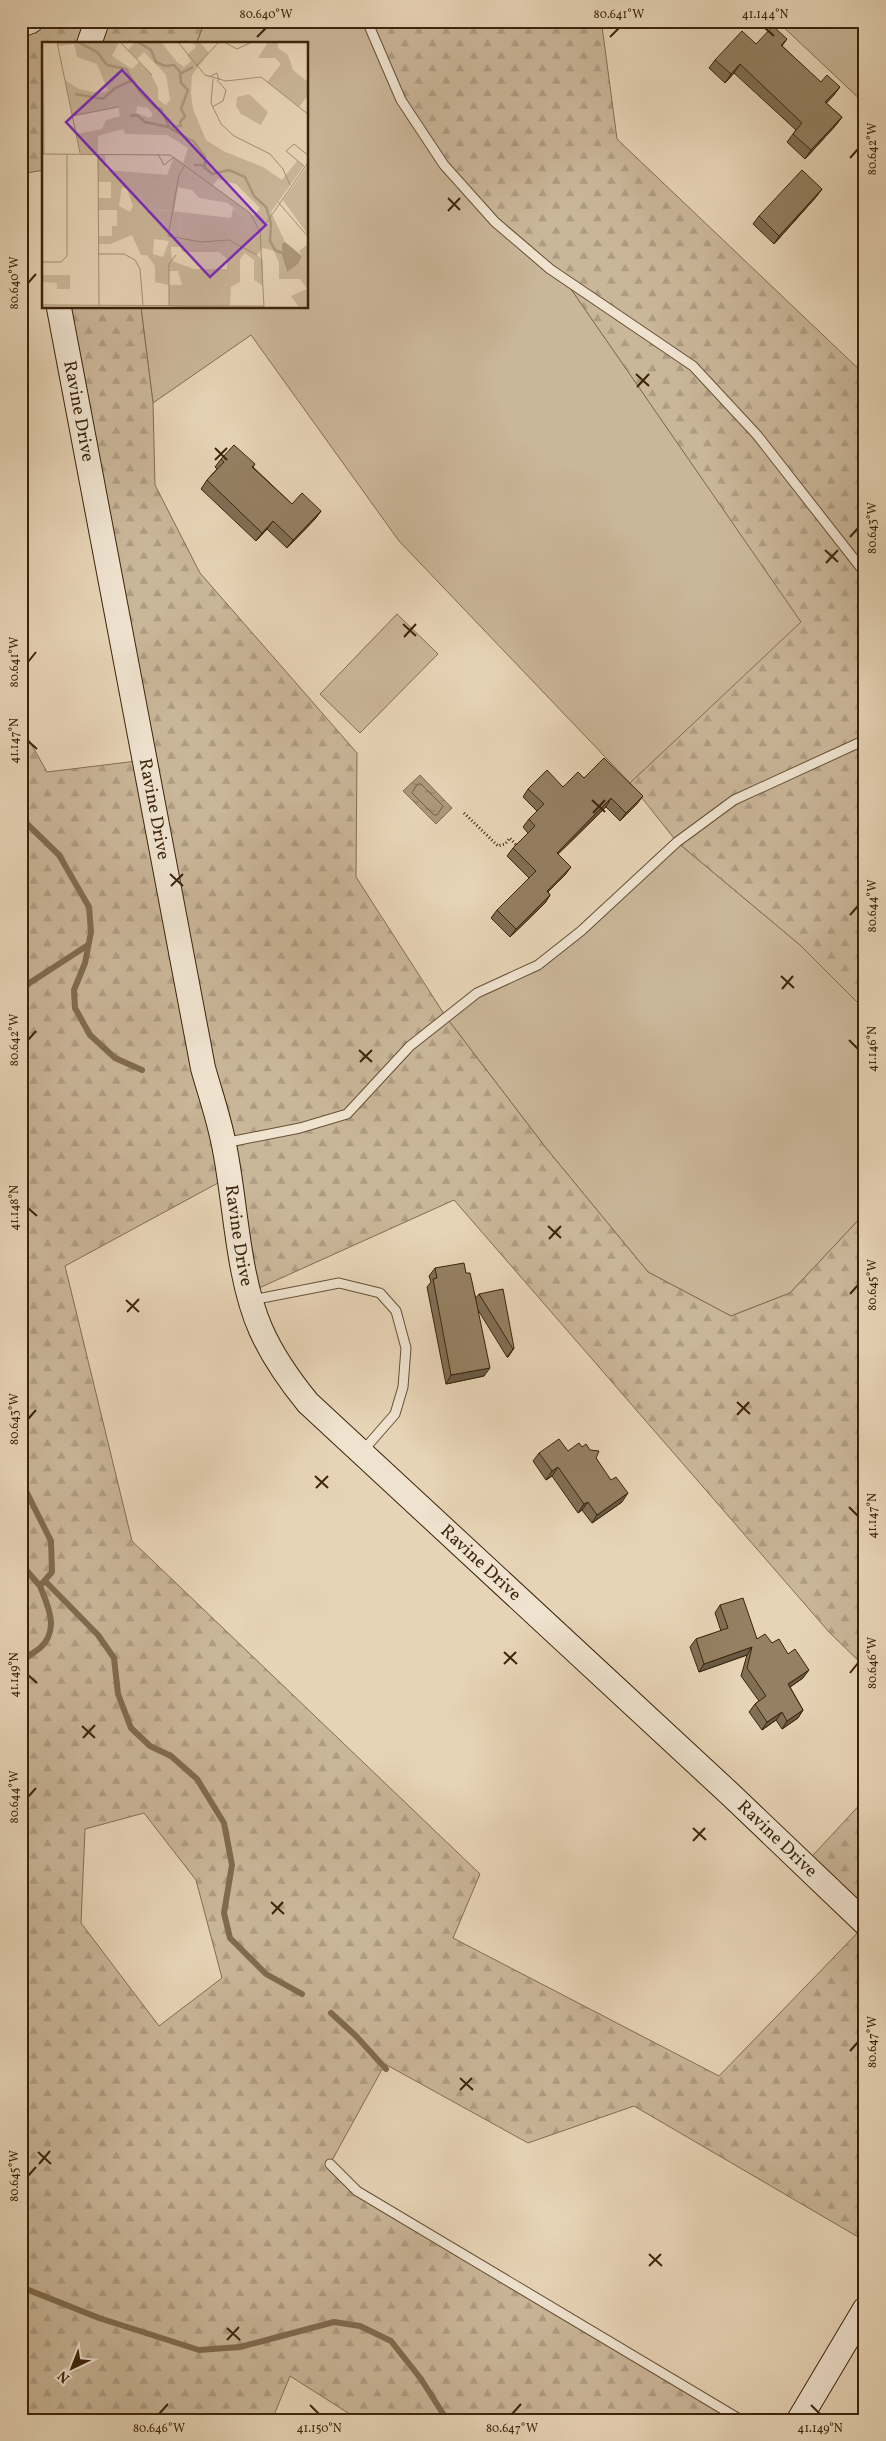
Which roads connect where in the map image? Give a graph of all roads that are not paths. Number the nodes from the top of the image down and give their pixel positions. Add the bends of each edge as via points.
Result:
1 (31, 21) edge
2 (97, 21) edge
3 (367, 21) edge
4 (21, 25) edge
5 (90, 42) edge
6 (59, 309) edge
7 (865, 572) edge
8 (865, 740) edge
9 (224, 1144) junction
10 (251, 1301) junction
11 (361, 1453) junction
12 (865, 1923) edge
13 (330, 2164) dead end
14 (865, 2309) edge
15 (741, 2420) edge
16 (800, 2420) edge

1 - 4 street
2 - 5 street
3 - 7 lane via 401,100 444,165 495,222 550,269 693,366 757,435
6 - 9 street, Ravine Drive via 203,1068
8 - 9 lane via 734,800 676,842 581,931 538,965 477,993 410,1046 347,1114
9 - 10 street, Ravine Drive
10 - 11 street, Ravine Drive via 270,1349 292,1384
10 - 11 lane via 339,1283 380,1293 396,1311 406,1348 403,1387 394,1414
11 - 12 street, Ravine Drive
13 - 15 lane via 357,2191
14 - 16 street

